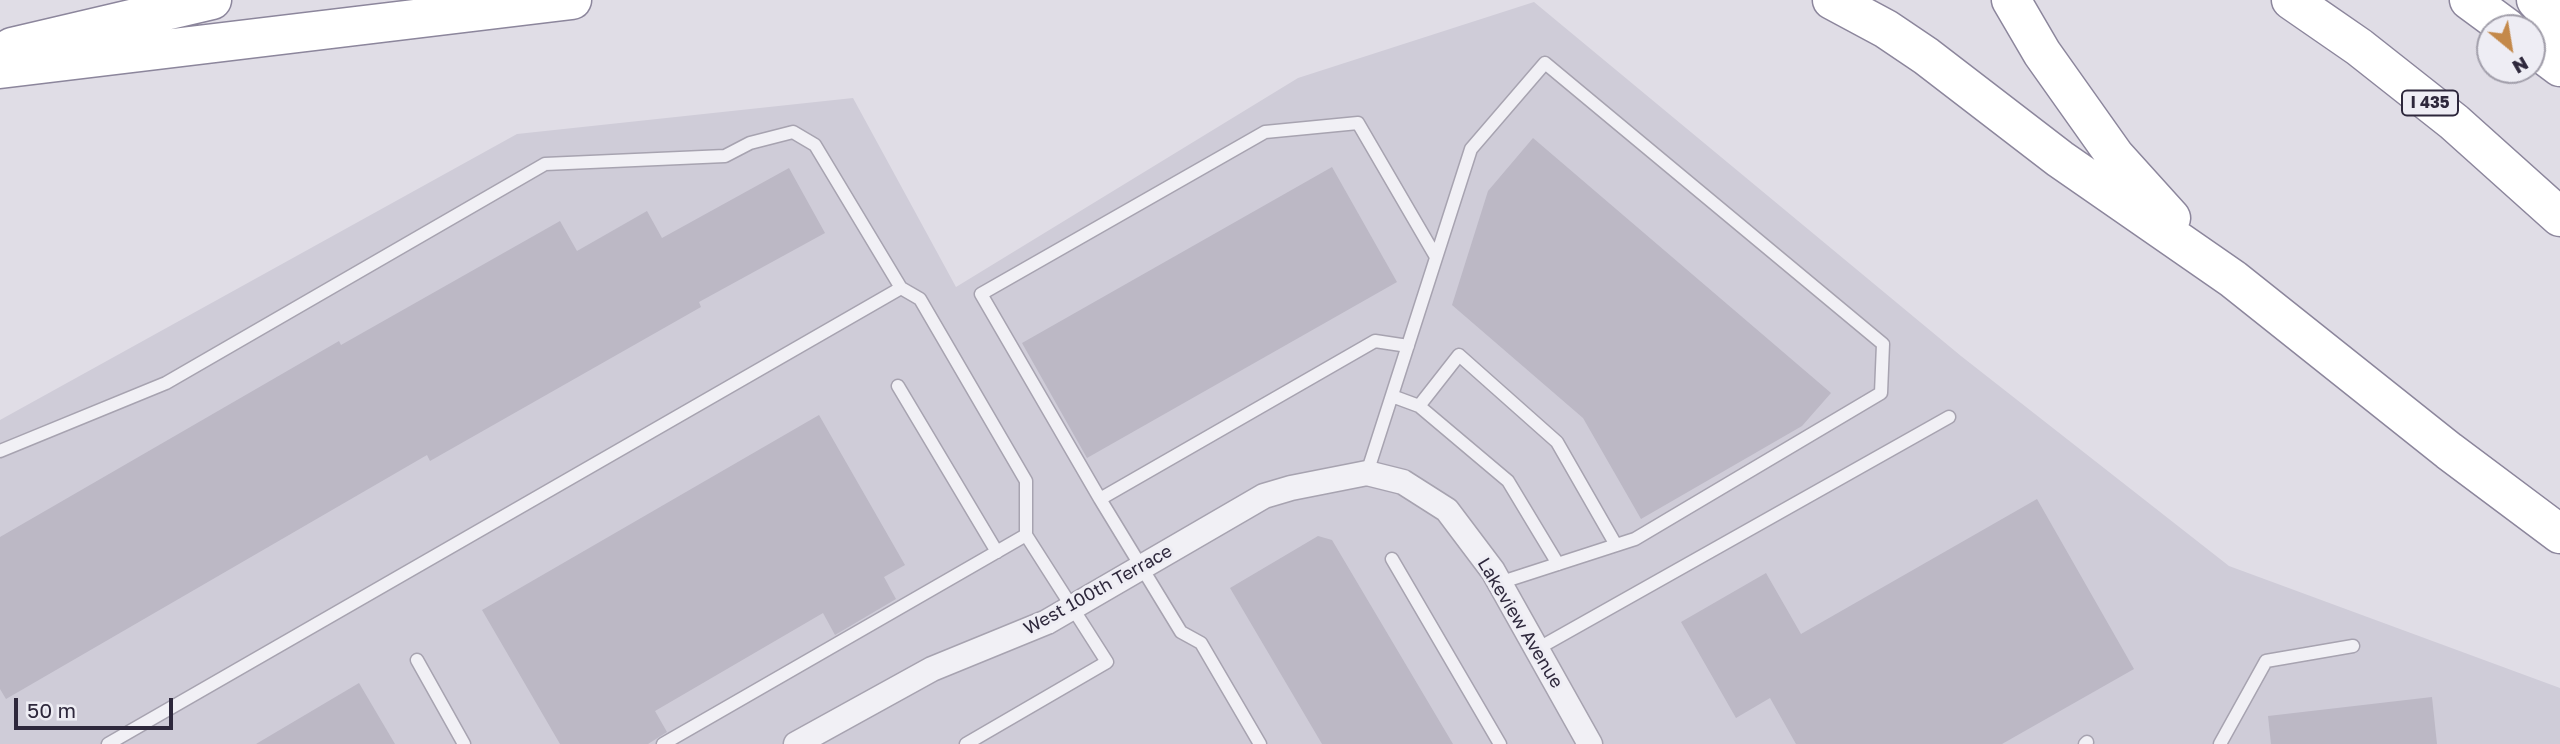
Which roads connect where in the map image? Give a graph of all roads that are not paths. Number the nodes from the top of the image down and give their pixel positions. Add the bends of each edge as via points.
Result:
1 (212, 0) edge
2 (572, 0) edge
3 (1832, 0) edge
4 (2011, 0) edge
5 (2291, 0) edge
6 (2469, 0) edge
7 (2536, 0) edge
8 (2488, 14) edge
9 (2560, 26) edge
10 (0, 50) edge
11 (0, 69) edge
12 (2560, 217) edge
13 (1436, 257) junction
14 (2233, 279) junction
15 (901, 288) junction
16 (1408, 346) junction
17 (898, 386) dead end
18 (1392, 396) junction
19 (1419, 406) junction
20 (1949, 417) dead end
21 (0, 451) edge
22 (1367, 473) junction
23 (1100, 499) junction
24 (2560, 534) edge
25 (1026, 535) junction
26 (1616, 545) junction
27 (997, 552) junction
28 (1392, 559) dead end
29 (1558, 564) junction
30 (1141, 568) junction
31 (1499, 583) junction
32 (1074, 607) junction
33 (2353, 646) dead end
34 (1537, 649) junction
35 (417, 660) dead end
36 (131, 731) junction
37 (1587, 743) edge
38 (108, 744) edge
39 (139, 744) edge
40 (464, 744) edge
41 (663, 744) edge
42 (796, 744) edge
43 (966, 744) edge
44 (1260, 744) edge
45 (1500, 744) edge
46 (2220, 744) edge

1 - 10 highway
2 - 11 highway
3 - 14 highway via 1926,56 2060,159
4 - 14 highway via 2042,54 2115,156
5 - 12 highway, I 435 via 2454,122
6 - 8 highway
7 - 9 highway
13 - 16 lane
13 - 23 lane via 1358,123 1265,132 981,294
13 - 26 lane via 1471,149 1545,63 1883,344 1881,393 1635,539
14 - 24 highway
15 - 21 lane via 815,145 793,132 750,143 725,156 545,164 166,383
15 - 25 lane via 920,299 1026,481
15 - 36 lane
16 - 18 lane
16 - 23 lane via 1375,341
17 - 27 lane
18 - 19 lane
18 - 22 lane
19 - 26 lane via 1459,355 1557,442
19 - 29 lane via 1508,481
20 - 34 lane
22 - 30 street, West 100th Terrace via 1264,496
22 - 31 street, Lakeview Avenue via 1403,482 1447,510
23 - 30 lane
25 - 27 lane
25 - 32 lane
26 - 29 lane
27 - 41 lane
28 - 45 lane
29 - 31 lane
30 - 32 street, West 100th Terrace
30 - 44 lane via 1181,632 1201,643
31 - 34 street, Lakeview Avenue
32 - 42 street, West 100th Terrace via 932,669
32 - 43 lane via 1107,662
33 - 46 lane via 2266,661
34 - 37 street, Lakeview Avenue
35 - 40 lane
36 - 38 lane
36 - 39 lane

